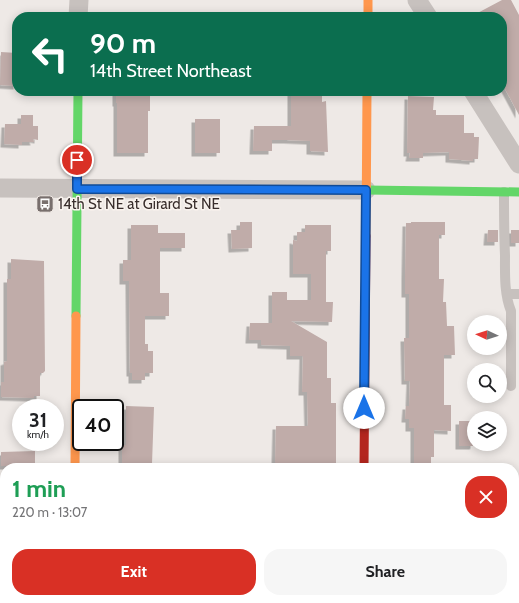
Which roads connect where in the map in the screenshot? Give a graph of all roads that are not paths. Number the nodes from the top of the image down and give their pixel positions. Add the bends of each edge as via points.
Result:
1 (78, 0) edge
2 (368, 0) edge
3 (417, 0) edge
4 (78, 12) edge
5 (368, 12) edge
6 (425, 12) edge
7 (78, 96) edge
8 (367, 96) edge
9 (476, 96) edge
10 (516, 153) edge
11 (0, 188) edge
12 (77, 189) junction
13 (366, 190) junction
14 (504, 192) junction
15 (519, 192) edge
16 (507, 294) junction
17 (519, 294) edge
18 (511, 386) dead end
19 (75, 463) edge
20 (364, 463) edge

1 - 4 street
2 - 5 street
3 - 6 street
7 - 12 street
8 - 13 street
9 - 10 street
11 - 12 street
12 - 13 street
12 - 19 street
13 - 14 street
13 - 20 street
14 - 15 street
14 - 16 lane
16 - 17 lane
16 - 18 lane via 511,310

